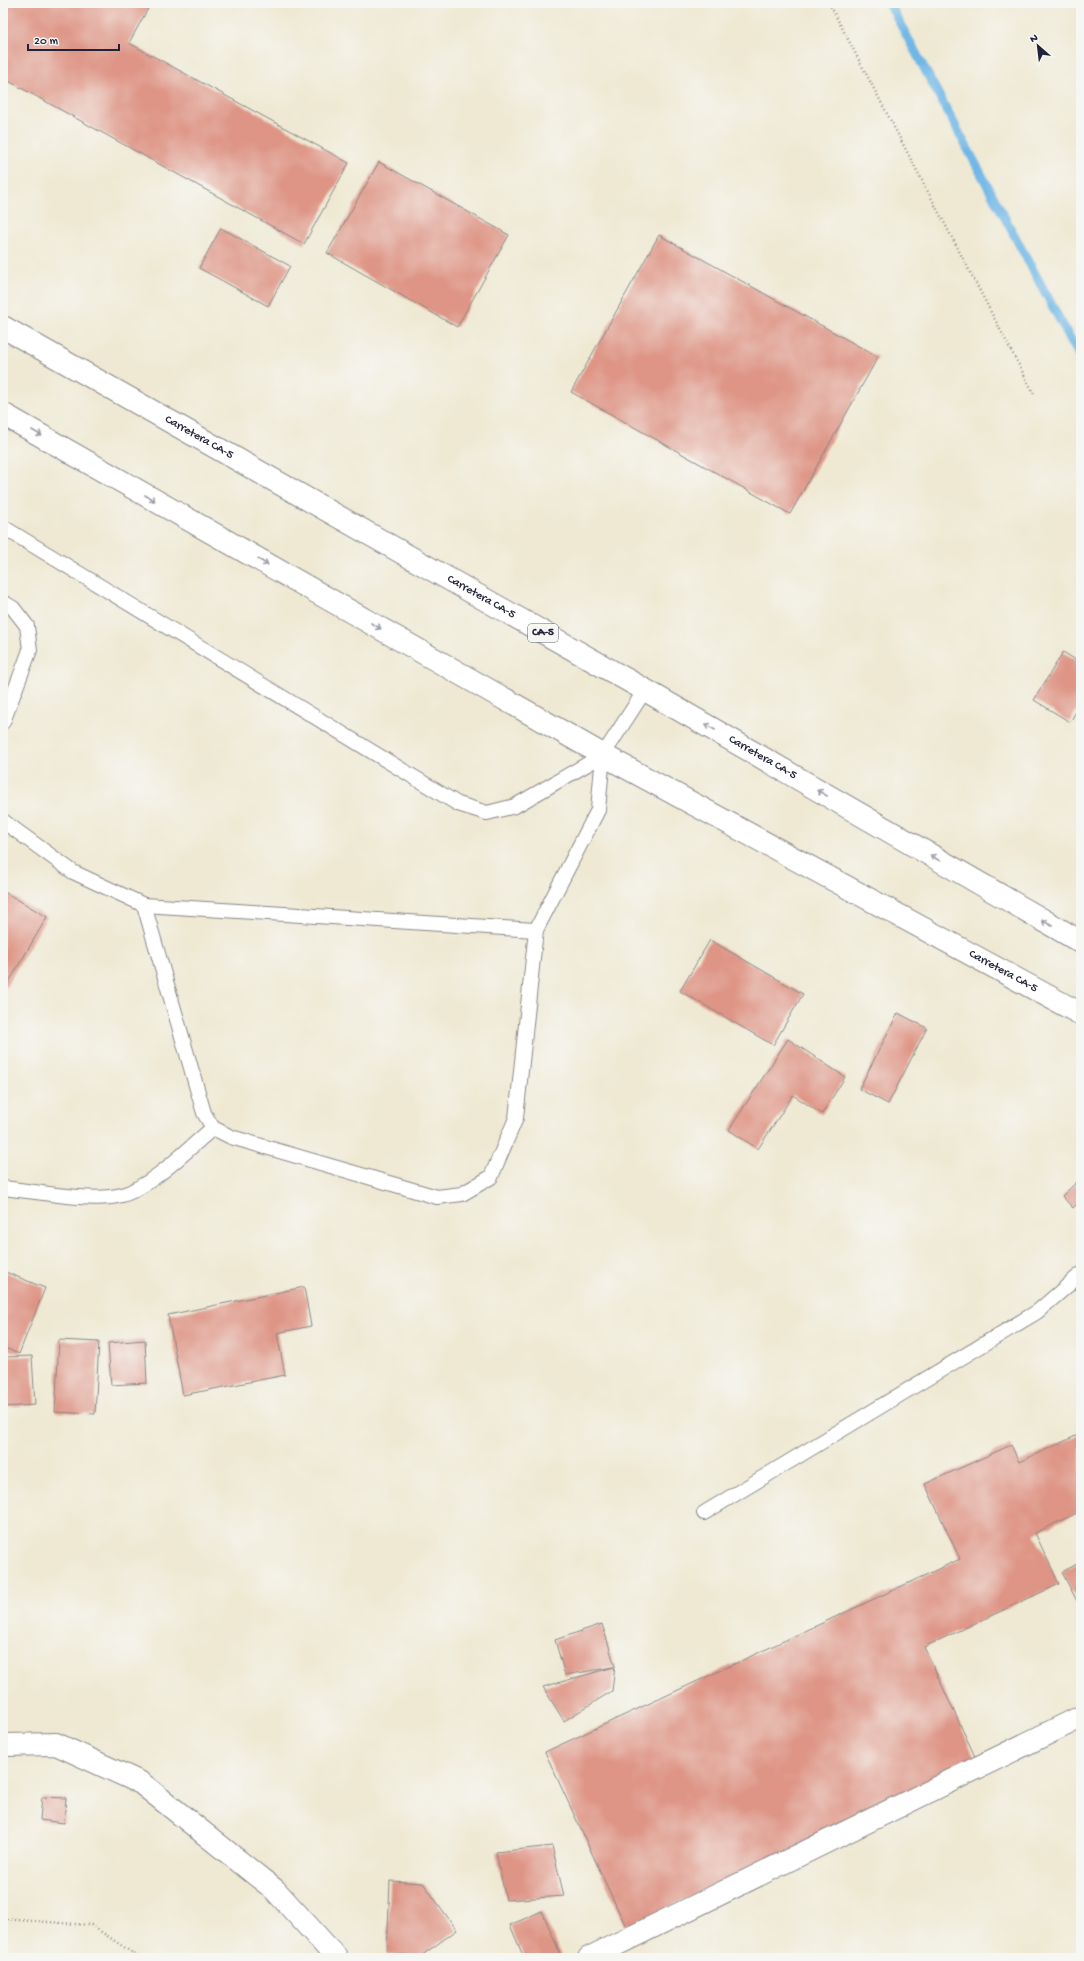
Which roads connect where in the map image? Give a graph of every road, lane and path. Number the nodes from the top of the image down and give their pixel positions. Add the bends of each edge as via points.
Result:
1 (829, 3) edge
2 (3, 327) edge
3 (1034, 394) dead end
4 (3, 414) edge
5 (3, 527) edge
6 (3, 602) edge
7 (645, 690) junction
8 (3, 722) edge
9 (603, 756) junction
10 (3, 821) edge
11 (144, 905) junction
12 (536, 930) junction
13 (1081, 942) edge
14 (1081, 1014) edge
15 (213, 1128) junction
16 (3, 1188) edge
17 (1081, 1274) edge
18 (704, 1513) dead end
19 (1081, 1717) edge
20 (3, 1745) edge
21 (3, 1919) edge
22 (140, 1958) edge
23 (337, 1958) edge
24 (589, 1958) edge

1 - 3 path
2 - 7 main road, Carretera CA-5 / CA-5
4 -> 9 main road, Carretera CA-5
5 - 9 lane via 458,804 487,813 514,806
6 - 8 lane via 13,608 27,626 30,650
7 - 9 lane
13 -> 7 main road, Carretera CA-5 / CA-5
9 - 12 lane via 598,810
9 - 14 main road, Carretera CA-5
10 - 11 lane via 73,872
11 - 12 lane
11 - 15 lane via 204,1113
12 - 15 lane via 516,1118 491,1178 462,1194 437,1197 231,1137
15 - 16 lane via 148,1182 123,1195 98,1198
17 - 18 lane via 1037,1312
19 - 24 main road
20 - 23 main road via 56,1744 141,1783 275,1890
21 - 22 path via 91,1925

